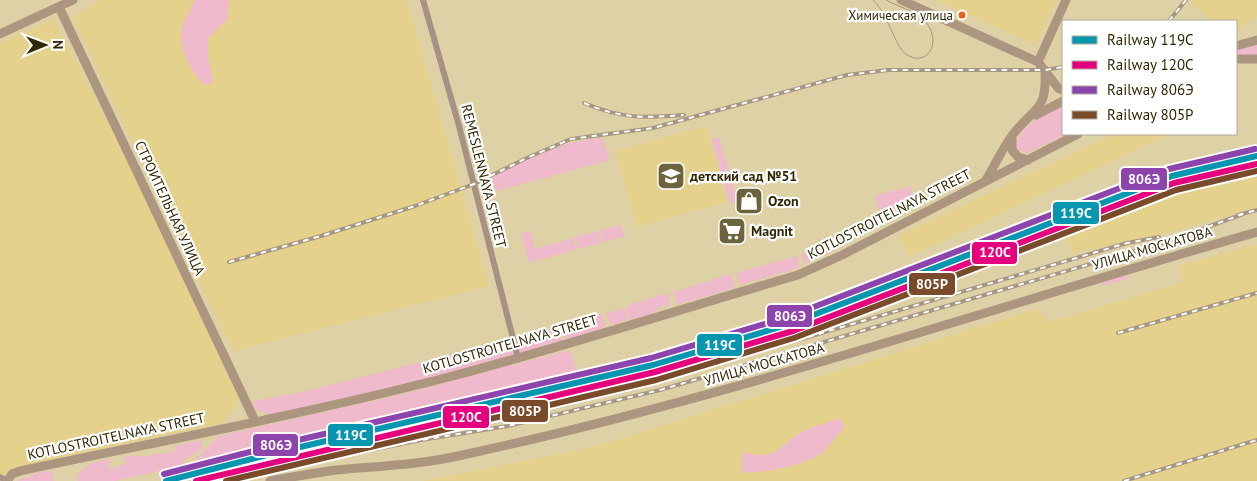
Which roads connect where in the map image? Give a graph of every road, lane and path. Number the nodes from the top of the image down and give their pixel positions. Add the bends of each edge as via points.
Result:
1 (73, 0) edge
2 (423, 0) edge
3 (901, 0) edge
4 (1066, 0) edge
5 (58, 3) edge
6 (0, 34) edge
7 (1257, 40) edge
8 (1237, 46) edge
9 (1237, 59) edge
10 (1257, 59) edge
11 (1038, 62) junction
12 (1045, 70) junction
13 (1062, 90) edge
14 (1062, 102) edge
15 (1027, 120) junction
16 (1014, 134) junction
17 (1076, 135) edge
18 (1028, 160) junction
19 (986, 180) junction
20 (1257, 232) edge
21 (518, 358) junction
22 (255, 421) junction
23 (0, 477) edge
24 (7, 481) edge
25 (270, 481) edge

1 - 5 main road
2 - 21 street, REMESLENNAYA STREET via 462,136
3 - 11 main road
4 - 11 main road
5 - 6 main road
5 - 22 main road, СТРОИТЕЛЬНАЯ УЛИЦА
7 - 8 main road
9 - 10 main road
11 - 12 main road
12 - 13 main road
12 - 15 main road via 1043,103
14 - 15 main road
15 - 16 main road
16 - 18 main road via 1012,150 1018,157
16 - 19 main road
17 - 18 main road, KOTLOSTROITELNAYA STREET
18 - 19 main road, KOTLOSTROITELNAYA STREET
19 - 21 main road, KOTLOSTROITELNAYA STREET via 798,275
20 - 25 main road, УЛИЦА МОСКАТОВА via 1004,305 802,368 537,438 428,462 335,470
21 - 22 main road, KOTLOSTROITELNAYA STREET
22 - 24 main road, KOTLOSTROITELNAYA STREET via 20,471
23 - 24 street

